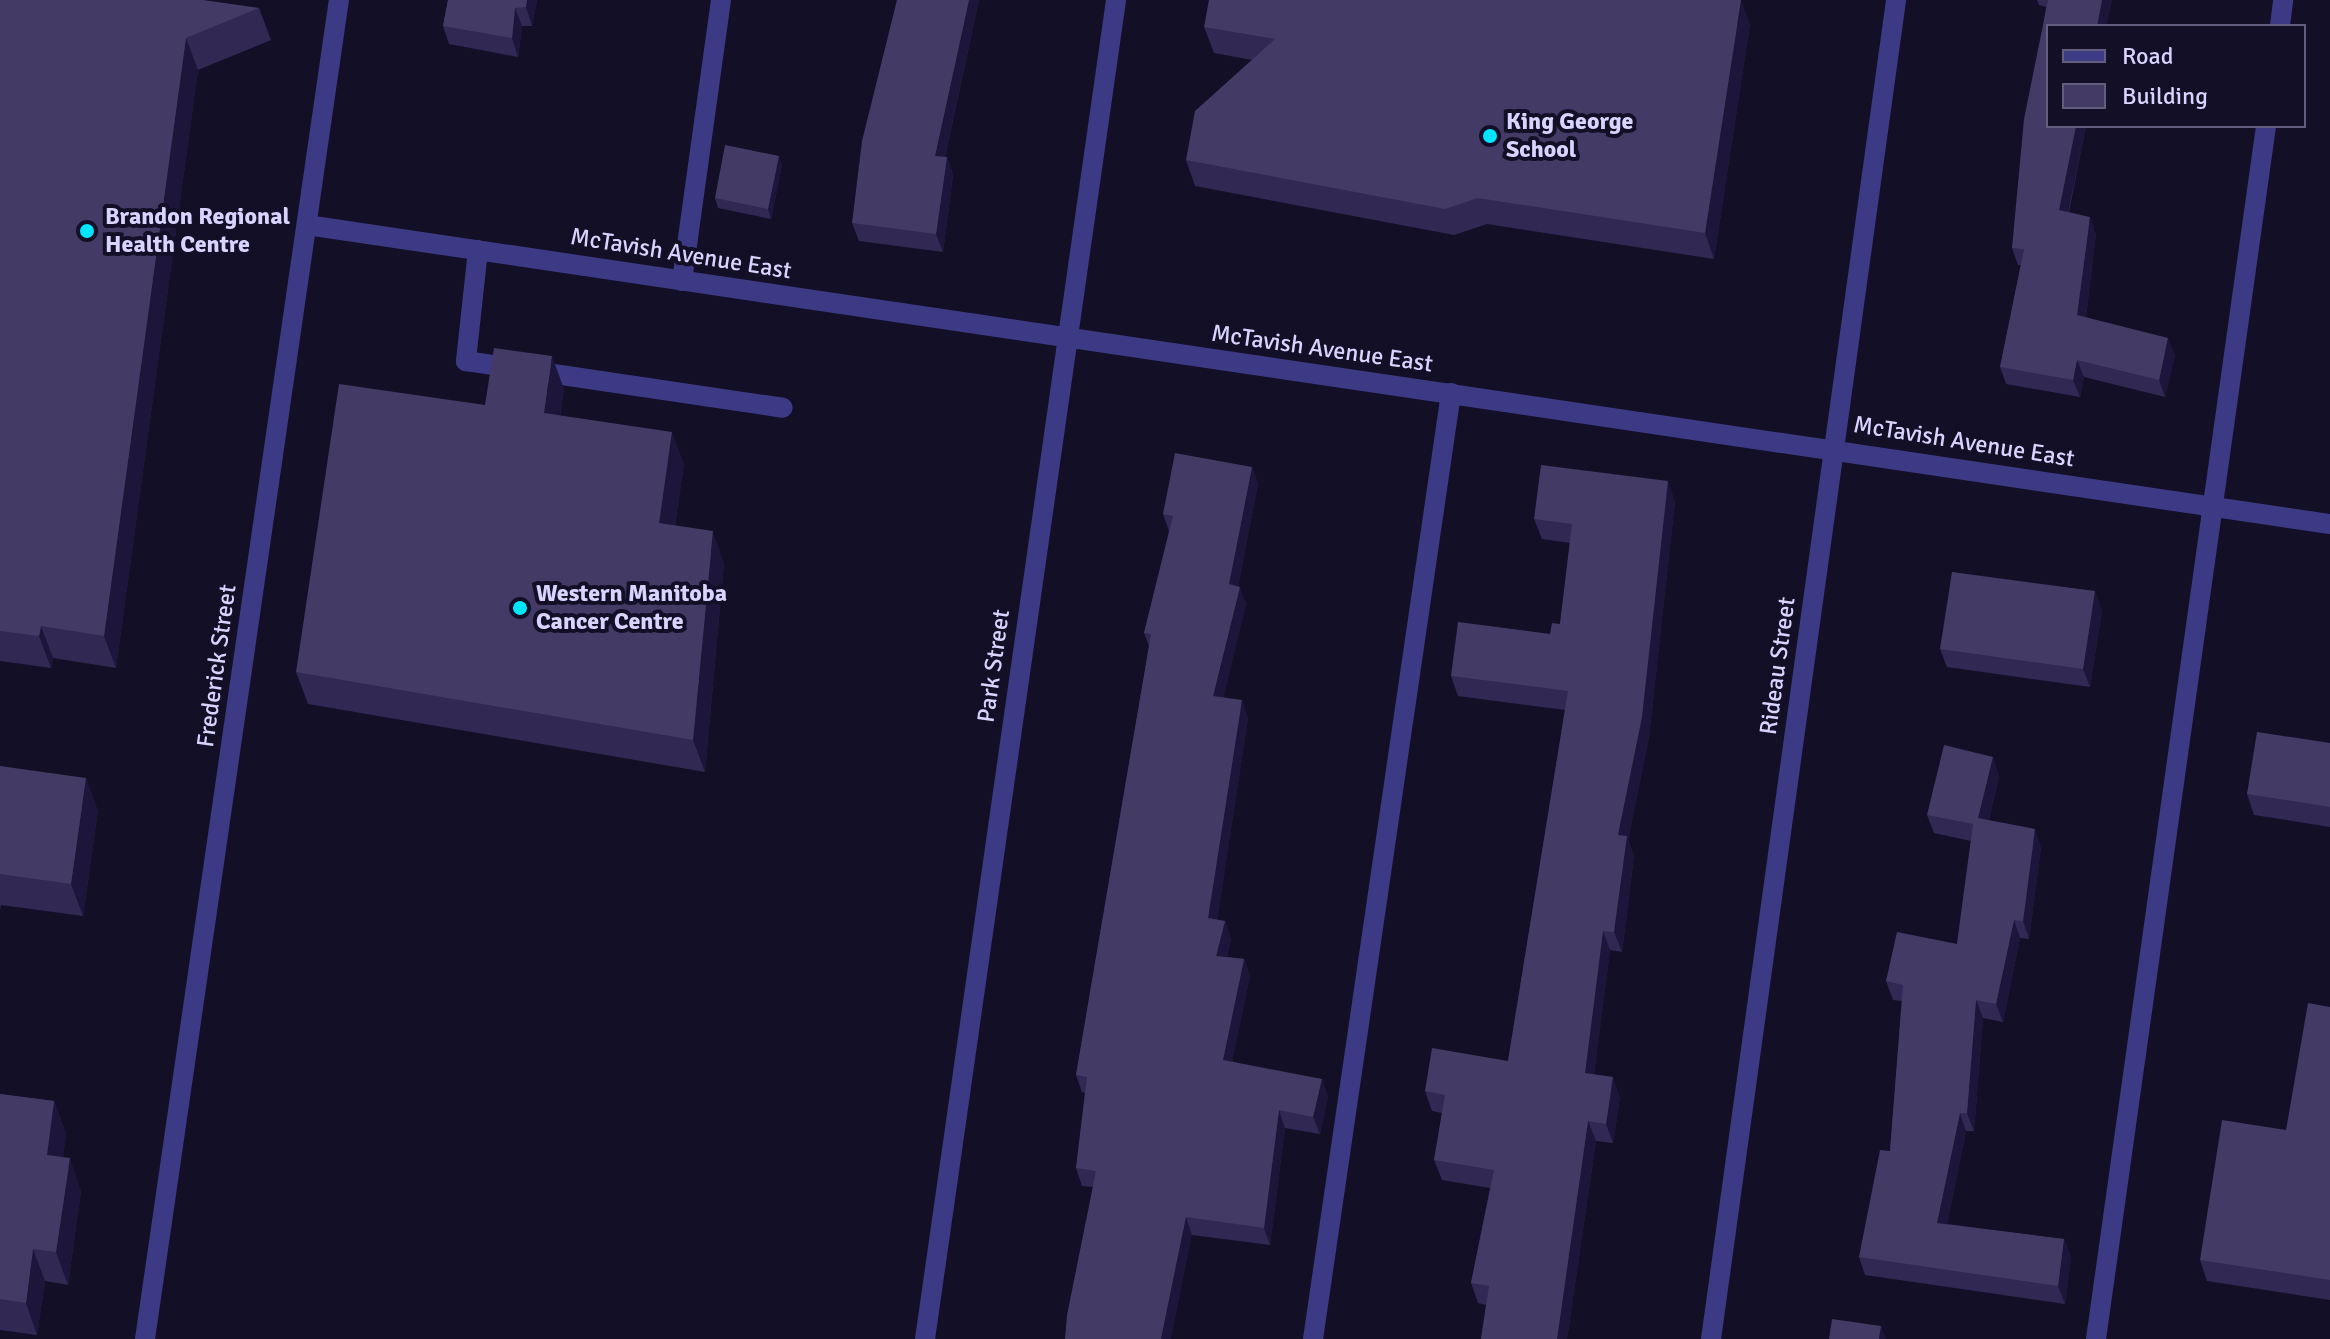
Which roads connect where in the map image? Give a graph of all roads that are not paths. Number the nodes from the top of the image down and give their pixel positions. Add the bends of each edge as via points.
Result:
1 (339, 0) edge
2 (721, 0) edge
3 (1116, 0) edge
4 (1896, 0) edge
5 (2283, 0) edge
6 (2280, 24) edge
7 (2266, 128) edge
8 (307, 225) junction
9 (478, 250) junction
10 (682, 281) junction
11 (1066, 338) junction
12 (1451, 393) junction
13 (783, 408) dead end
14 (1834, 448) junction
15 (2213, 506) junction
16 (2330, 524) edge
17 (145, 1339) edge
18 (925, 1339) edge
19 (1313, 1339) edge
20 (1711, 1339) edge
21 (2096, 1339) edge

1 - 8 street, Frederick Street
2 - 10 street
3 - 11 street, Park Street
4 - 14 street, Rideau Street
5 - 6 street
7 - 15 street
8 - 9 street, McTavish Avenue East
8 - 17 street, Frederick Street
9 - 10 street, McTavish Avenue East
9 - 13 street via 466,361
10 - 11 street, McTavish Avenue East
11 - 12 street, McTavish Avenue East
11 - 18 street, Park Street
12 - 14 street, McTavish Avenue East
12 - 19 street
14 - 15 street, McTavish Avenue East
14 - 20 street, Rideau Street
15 - 16 street, McTavish Avenue East
15 - 21 street

